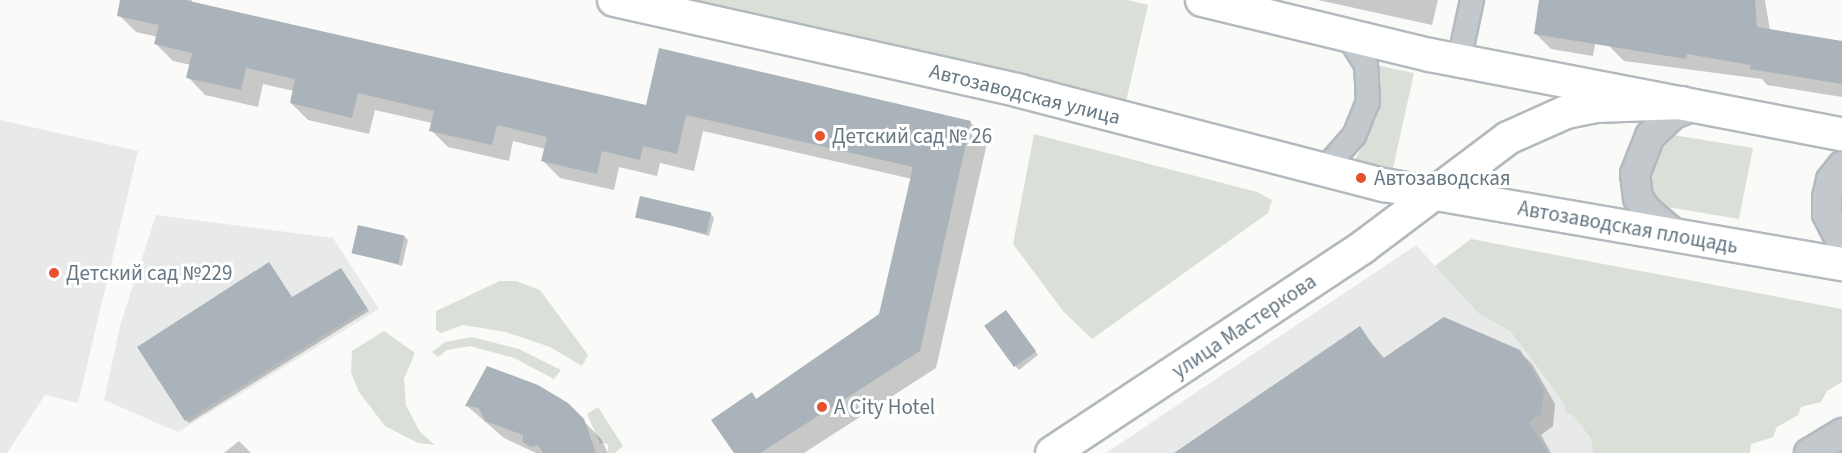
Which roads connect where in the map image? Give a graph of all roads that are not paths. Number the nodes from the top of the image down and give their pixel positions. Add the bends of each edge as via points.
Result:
1 (614, 0) edge
2 (1202, 0) edge
3 (1472, 0) edge
4 (1347, 35) junction
5 (1460, 61) junction
6 (1688, 105) junction
7 (1842, 134) edge
8 (1842, 166) edge
9 (1319, 168) junction
10 (1434, 195) junction
11 (1677, 236) junction
12 (1842, 243) edge
13 (1842, 264) edge
14 (1842, 433) edge
15 (1052, 453) edge
16 (1809, 453) edge

1 - 9 main road, Автозаводская улица via 1020,91
2 - 4 main road
3 - 5 street
4 - 5 main road
4 - 9 street via 1366,64 1368,102 1354,136 1331,162
5 - 6 main road
6 - 7 main road
6 - 10 main road via 1597,106 1566,112 1508,138
6 - 11 street via 1650,136 1635,174 1638,198 1647,211
8 - 12 street via 1831,180 1827,198 1827,214
9 - 10 main road, Автозаводская улица
10 - 11 main road, Автозаводская площадь
10 - 15 main road, улица Мастеркова via 1363,247
11 - 13 main road, Автозаводская площадь
14 - 16 street

